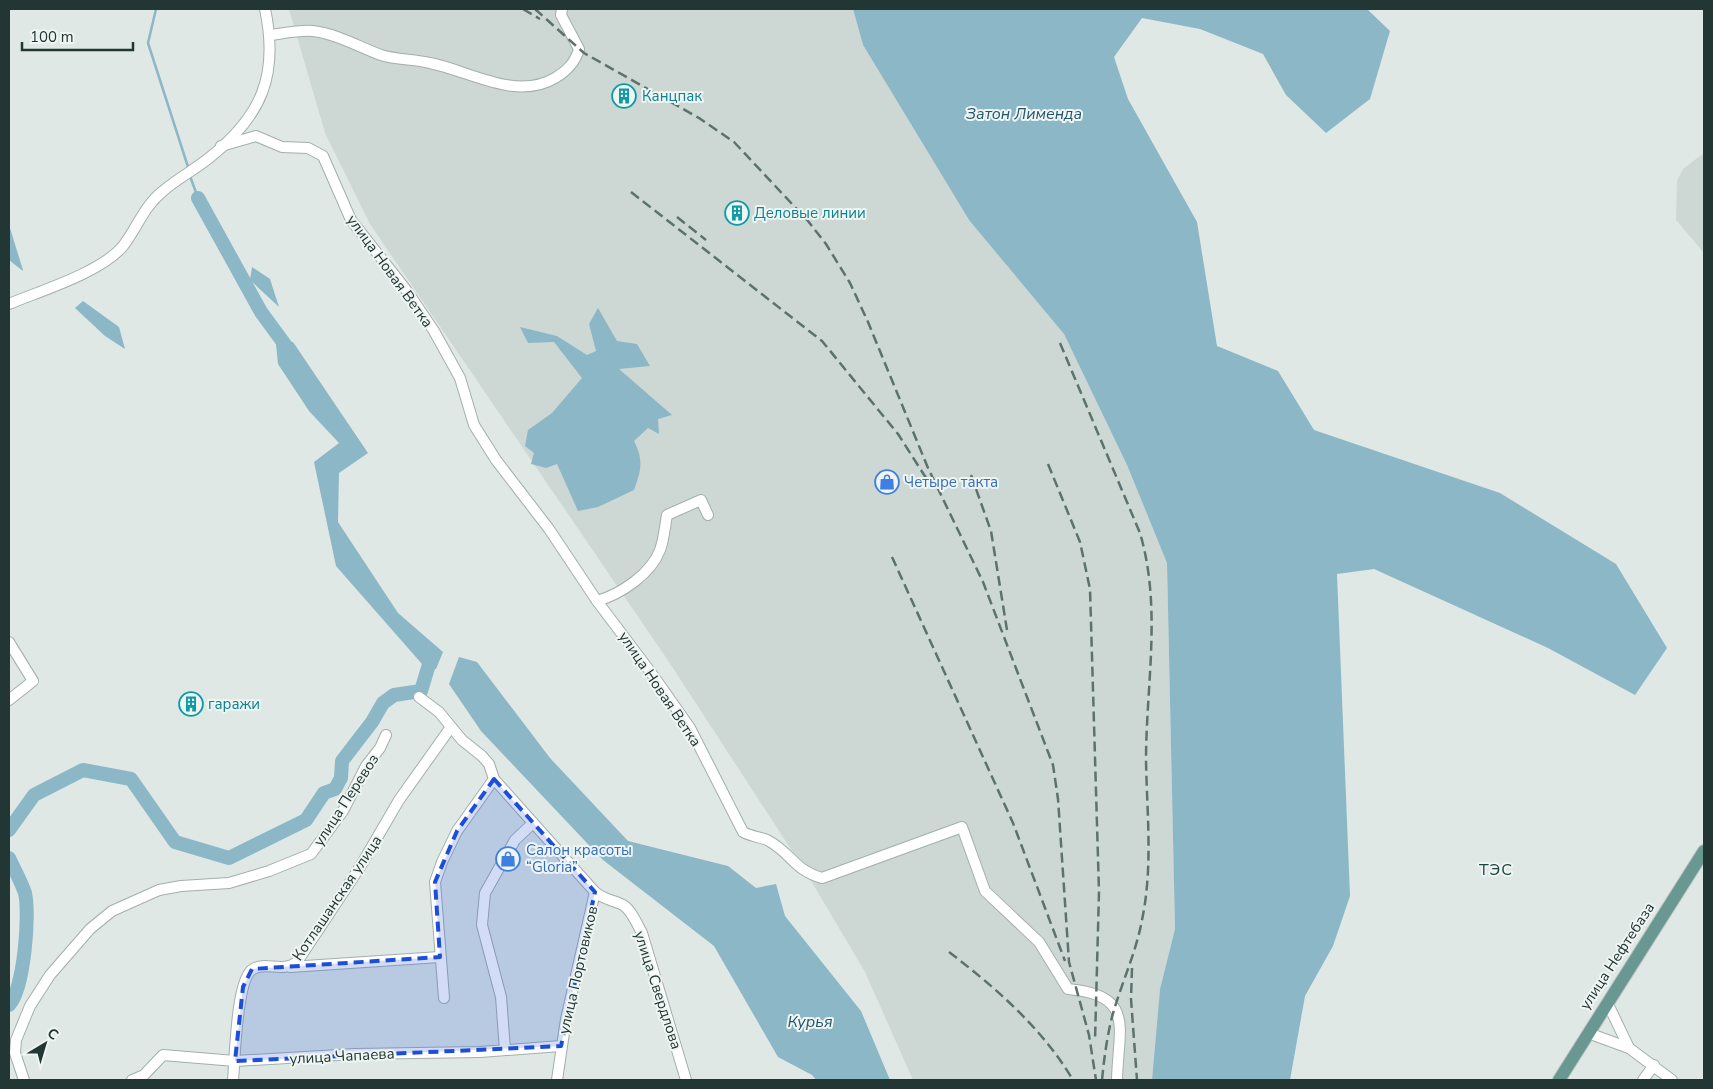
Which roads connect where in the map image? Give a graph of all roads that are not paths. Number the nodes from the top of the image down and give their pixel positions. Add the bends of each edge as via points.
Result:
1 (265, 9) edge
2 (562, 9) edge
3 (271, 35) junction
4 (221, 146) junction
5 (9, 304) edge
6 (708, 515) dead end
7 (598, 601) junction
8 (9, 642) edge
9 (419, 697) dead end
10 (9, 700) edge
11 (451, 727) junction
12 (386, 734) dead end
13 (494, 779) junction
14 (533, 823) junction
15 (1704, 851) edge
16 (595, 892) junction
17 (440, 957) junction
18 (290, 967) junction
19 (444, 998) dead end
20 (1607, 1002) junction
21 (1588, 1033) junction
22 (561, 1046) junction
23 (1629, 1048) junction
24 (505, 1050) junction
25 (235, 1062) junction
26 (1654, 1065) junction
27 (22, 1075) edge
28 (132, 1080) edge
29 (233, 1080) edge
30 (557, 1080) edge
31 (686, 1080) edge
32 (1116, 1080) edge
33 (1560, 1080) edge
34 (1643, 1080) edge
35 (1672, 1080) edge

1 - 3 street
2 - 3 street via 579,49 577,55 565,73 530,88 430,63 383,56 340,38 313,32
3 - 4 street via 266,85 258,105
4 - 5 street via 146,208 122,246 107,261
4 - 7 street, улица Новая Ветка via 256,136 282,148 308,148 323,156 351,220 434,331 460,378 474,426
6 - 7 street via 701,500 667,515 660,551 644,573 625,588
7 - 32 street, улица Новая Ветка via 690,728 743,832 753,838 766,839 784,851 807,874 822,878 962,827 985,891 1039,942 1068,989 1096,994 1112,1003 1120,1020
8 - 10 street via 33,682
9 - 11 street, улица Портовиков via 439,712
11 - 13 street, улица Портовиков via 489,764
11 - 18 street, Котлашанская улица via 399,800 310,944
12 - 27 street, улица Перевоз via 343,811 311,854 229,883 159,890 112,910 90,929 50,975 30,1006 16,1040 15,1053
13 - 14 street, улица Портовиков
13 - 17 street via 457,831 435,882
14 - 16 street, улица Портовиков
14 - 24 street via 515,840 485,893 482,924 501,997
15 - 20 main road, улица Нефтебаза
16 - 22 street, улица Портовиков
16 - 31 street, улица Свердлова via 609,901 623,904 642,933
17 - 18 street
17 - 19 street
18 - 25 street, Котлашанская улица via 258,967 247,976 240,1006
20 - 21 main road, улица Нефтебаза
20 - 23 street
21 - 23 street
21 - 33 main road, улица Нефтебаза
22 - 24 street, улица Чапаева
22 - 30 street, улица Портовиков
23 - 26 street
24 - 25 street, улица Чапаева via 356,1054
25 - 28 street, улица Чапаева via 162,1055 144,1075
25 - 29 street, Котлашанская улица
26 - 34 street
26 - 35 street

